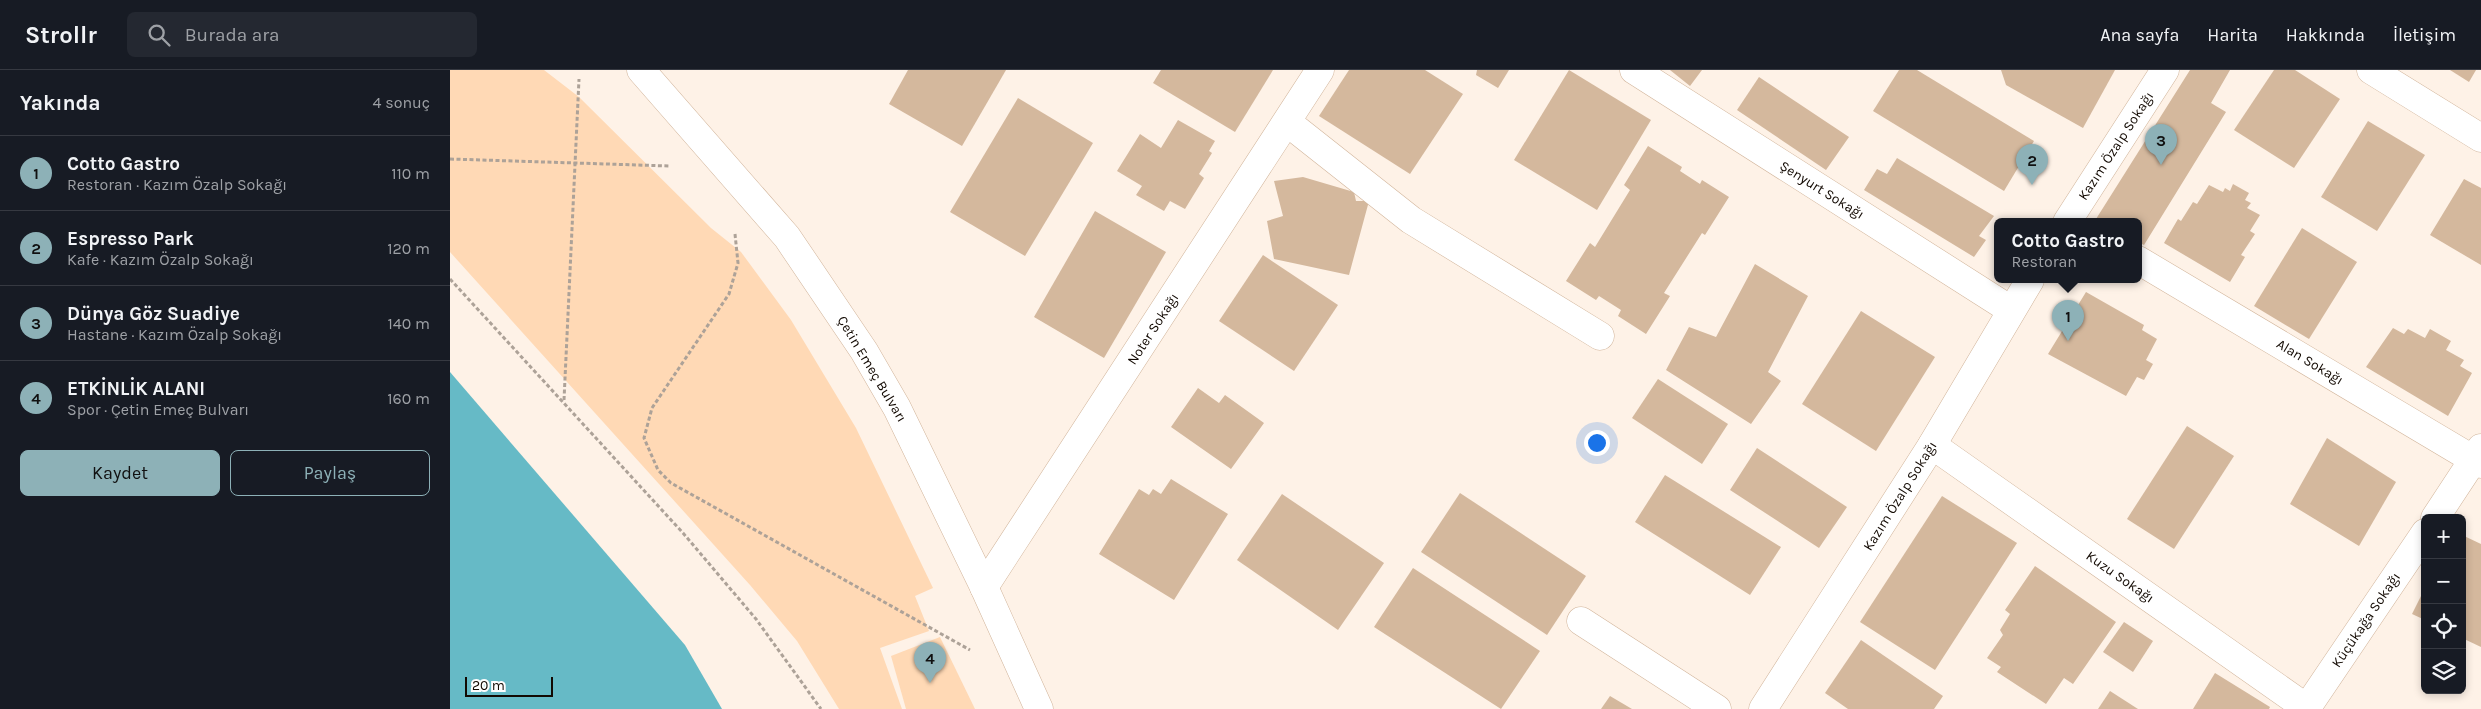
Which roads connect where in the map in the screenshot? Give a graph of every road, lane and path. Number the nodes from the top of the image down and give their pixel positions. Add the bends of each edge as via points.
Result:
1 (641, 70) edge
2 (1320, 70) edge
3 (1634, 70) edge
4 (2165, 70) edge
5 (2371, 70) edge
6 (579, 79) dead end
7 (1287, 122) junction
8 (2481, 138) edge
9 (450, 159) edge
10 (574, 164) junction
11 (669, 166) dead end
12 (2072, 218) edge
13 (735, 234) dead end
14 (2142, 262) edge
15 (450, 279) edge
16 (2028, 283) edge
17 (2011, 310) junction
18 (1600, 336) dead end
19 (564, 401) junction
20 (1932, 445) junction
21 (2479, 457) edge
22 (2438, 514) edge
23 (2421, 538) edge
24 (984, 587) junction
25 (1581, 621) dead end
26 (970, 650) dead end
27 (821, 709) edge
28 (1039, 709) edge
29 (1717, 709) edge
30 (1763, 709) edge
31 (2307, 709) edge

1 - 24 street, Çetin Emeç Bulvarı via 787,237 864,351 897,408
2 - 7 street, Noter Sokağı
3 - 17 street, Şenyurt Sokağı
4 - 12 street, Kazım Özalp Sokağı
5 - 8 street
6 - 10 path
7 - 18 street via 1412,220
7 - 24 street, Noter Sokağı
9 - 10 path
10 - 11 path
10 - 19 path
13 - 26 path via 738,263 729,294 652,408 644,438 658,470 671,483
14 - 21 street, Alan Sokağı
15 - 19 path
16 - 17 street, Kazım Özalp Sokağı
17 - 20 street, Kazım Özalp Sokağı
19 - 27 path via 756,619
20 - 30 street, Kazım Özalp Sokağı
20 - 31 street, Kuzu Sokağı
21 - 22 street
23 - 31 street, Küçükağa Sokağı
24 - 28 street, Çetin Emeç Bulvarı
25 - 29 street

